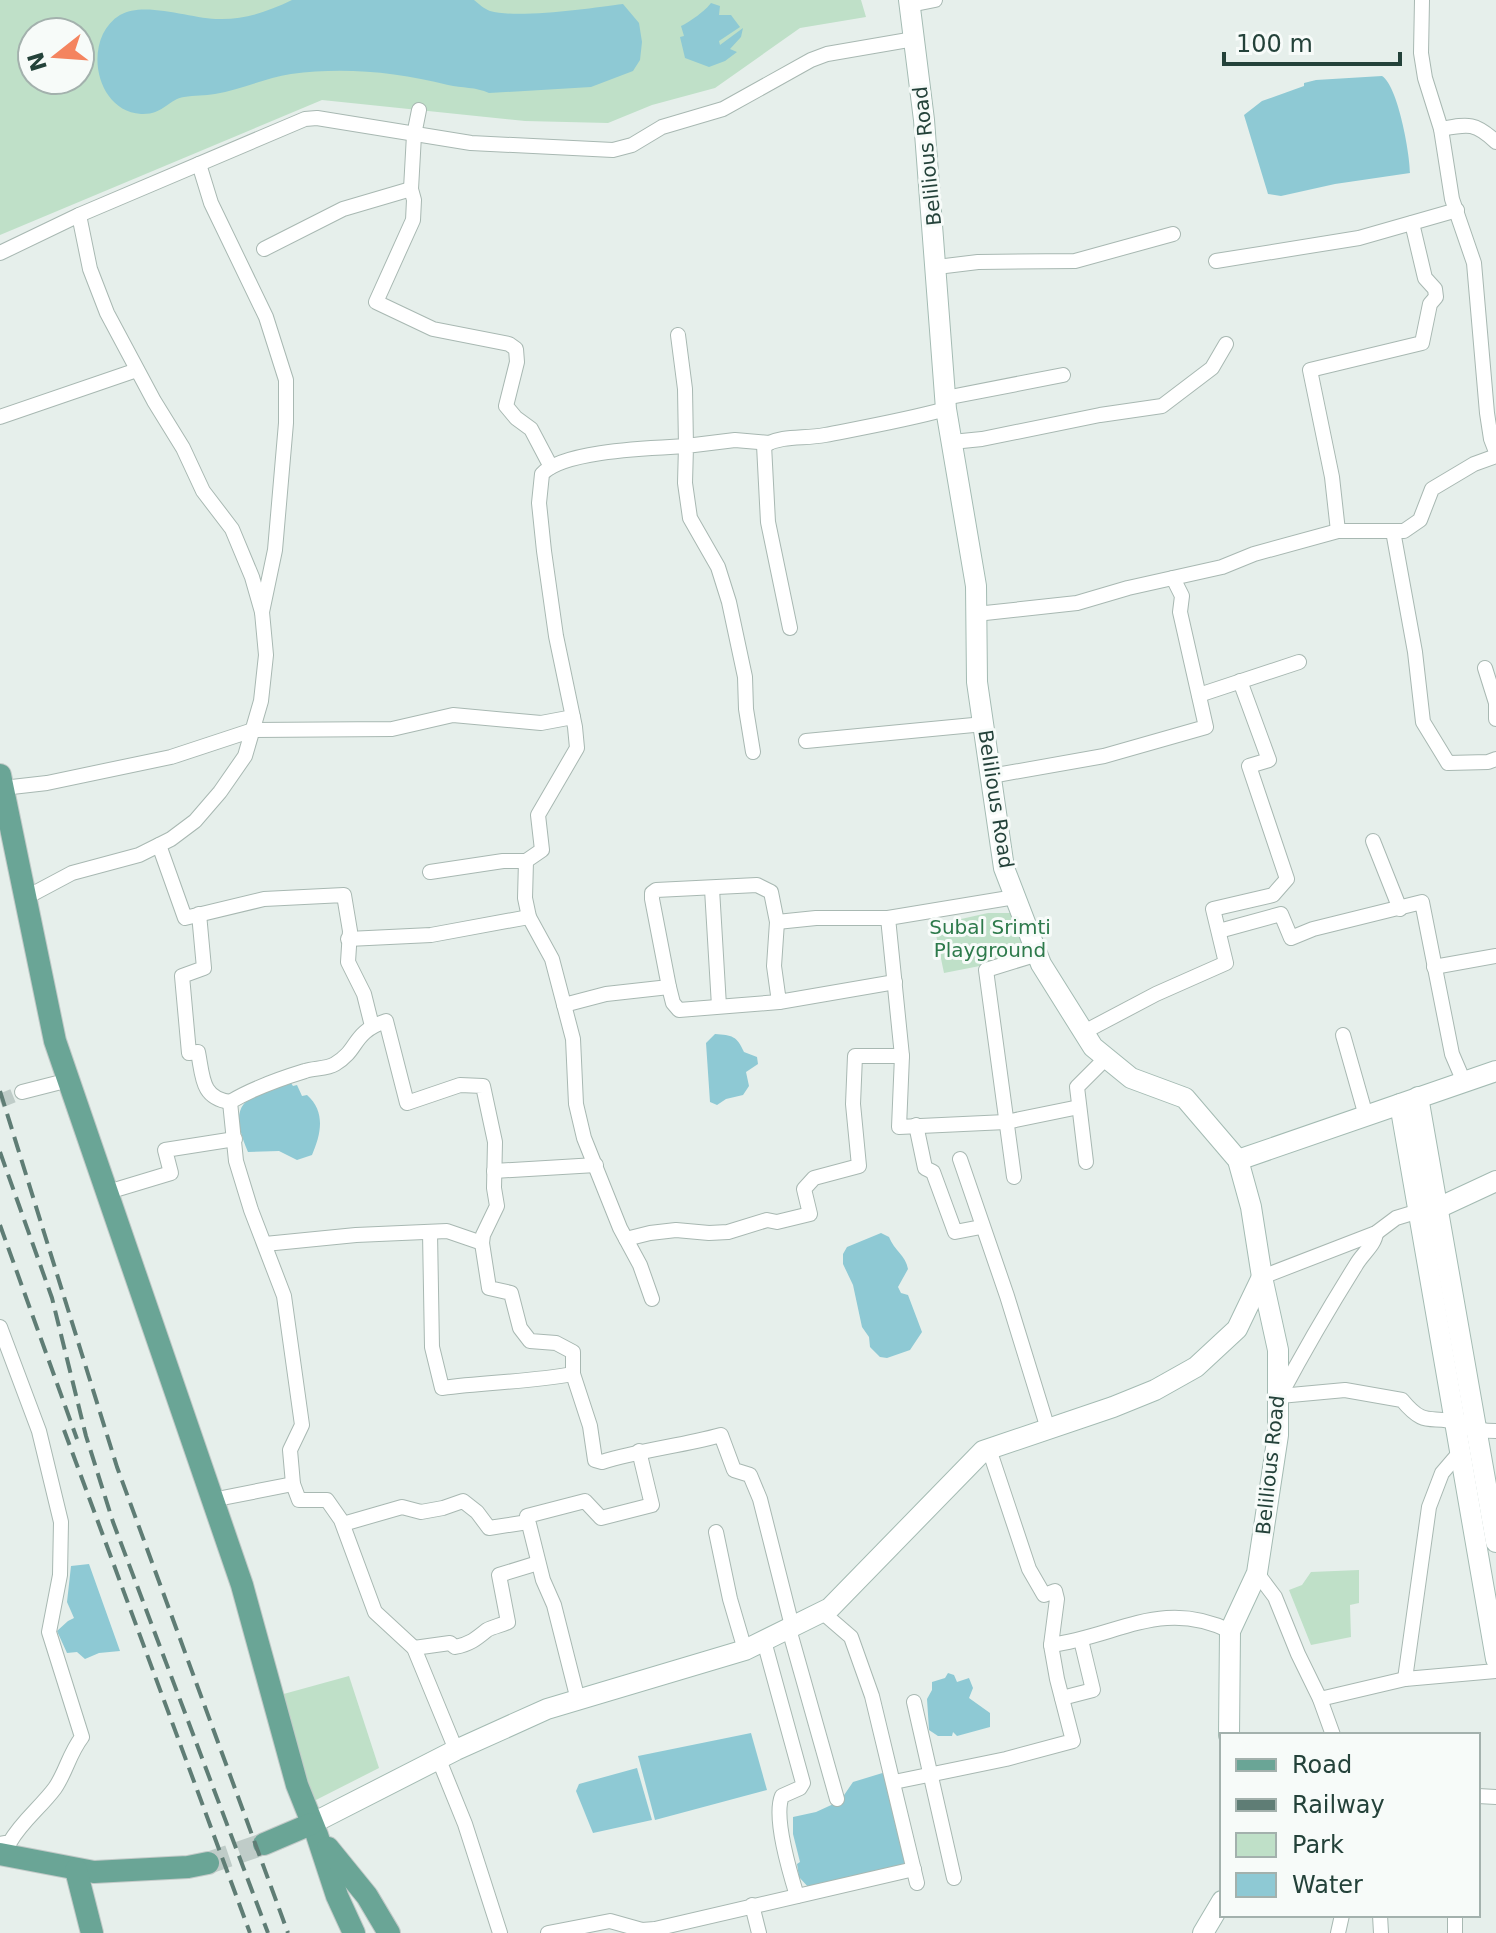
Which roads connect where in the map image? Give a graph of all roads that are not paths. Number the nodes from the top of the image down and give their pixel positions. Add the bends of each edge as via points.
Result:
1 (935, 0) edge
2 (1422, 0) edge
3 (910, 2) edge
4 (914, 39) junction
5 (419, 110) dead end
6 (1441, 129) junction
7 (414, 135) junction
8 (1496, 142) edge
9 (199, 164) junction
10 (411, 189) junction
11 (1457, 210) junction
12 (79, 215) junction
13 (1412, 223) junction
14 (1173, 234) dead end
15 (264, 249) dead end
16 (0, 253) edge
17 (1216, 261) dead end
18 (937, 267) junction
19 (678, 335) dead end
20 (1226, 344) dead end
21 (137, 370) junction
22 (1063, 375) dead end
23 (946, 403) junction
24 (0, 417) edge
25 (952, 442) junction
26 (769, 443) junction
27 (686, 446) junction
28 (1496, 454) edge
29 (551, 467) junction
30 (1338, 531) junction
31 (1393, 531) junction
32 (1173, 578) junction
33 (262, 612) junction
34 (976, 614) junction
35 (790, 628) dead end
36 (1299, 662) dead end
37 (1485, 668) dead end
38 (1240, 681) junction
39 (1199, 695) junction
40 (573, 717) junction
41 (1496, 719) edge
42 (984, 724) junction
43 (253, 730) junction
44 (806, 741) dead end
45 (753, 752) dead end
46 (1496, 759) edge
47 (991, 776) junction
48 (1, 781) edge
49 (1373, 841) dead end
50 (159, 845) junction
51 (526, 861) junction
52 (430, 872) dead end
53 (712, 889) junction
54 (1015, 897) junction
55 (25, 898) junction
56 (1400, 909) junction
57 (199, 914) junction
58 (529, 917) junction
59 (888, 918) junction
60 (777, 922) junction
61 (1219, 931) junction
62 (348, 939) junction
63 (1038, 954) junction
64 (1496, 956) edge
65 (1434, 967) junction
66 (895, 982) junction
67 (669, 987) junction
68 (779, 1002) junction
69 (564, 1005) junction
70 (719, 1006) junction
71 (372, 1026) junction
72 (1084, 1032) junction
73 (1343, 1035) dead end
74 (902, 1056) junction
75 (1106, 1058) junction
76 (1496, 1071) edge
77 (69, 1080) junction
78 (1464, 1082) junction
79 (22, 1092) tunnel mouth
80 (1409, 1101) junction
81 (230, 1102) junction
82 (1079, 1107) junction
83 (1366, 1116) junction
84 (1006, 1122) junction
85 (916, 1125) junction
86 (235, 1139) junction
87 (960, 1159) dead end
88 (1238, 1160) junction
89 (1086, 1162) dead end
90 (596, 1165) junction
91 (494, 1171) junction
92 (1014, 1177) dead end
93 (1496, 1181) edge
94 (108, 1192) junction
95 (1428, 1210) junction
96 (981, 1227) junction
97 (430, 1232) junction
98 (1376, 1233) junction
99 (626, 1239) junction
100 (482, 1243) junction
101 (265, 1244) junction
102 (1262, 1277) junction
103 (652, 1299) dead end
104 (0, 1327) edge
105 (573, 1374) junction
106 (1280, 1396) junction
107 (1455, 1422) junction
108 (1048, 1429) junction
109 (1487, 1431) edge
110 (989, 1449) junction
111 (639, 1451) junction
112 (1460, 1452) junction
113 (293, 1484) junction
114 (212, 1500) junction
115 (528, 1522) junction
116 (343, 1524) junction
117 (716, 1532) dead end
118 (1496, 1542) edge
119 (538, 1563) junction
120 (1257, 1573) junction
121 (822, 1612) junction
122 (787, 1630) junction
123 (1230, 1631) junction
124 (1081, 1640) junction
125 (1051, 1645) junction
126 (754, 1646) junction
127 (414, 1648) junction
128 (1496, 1659) edge
129 (1496, 1671) edge
130 (1405, 1679) junction
131 (1062, 1698) junction
132 (1320, 1699) junction
133 (578, 1700) junction
134 (914, 1702) dead end
135 (1229, 1733) edge
136 (1332, 1733) edge
137 (447, 1755) junction
138 (930, 1775) junction
139 (894, 1782) junction
140 (837, 1799) dead end
141 (314, 1829) junction
142 (0, 1844) edge
143 (264, 1844) tunnel mouth
144 (0, 1854) edge
145 (208, 1863) tunnel mouth
146 (76, 1870) junction
147 (954, 1878) dead end
148 (797, 1896) junction
149 (1220, 1904) edge
150 (752, 1905) junction
151 (707, 1926) edge
152 (92, 1933) edge
153 (354, 1933) edge
154 (389, 1933) edge
155 (500, 1933) edge
156 (548, 1933) edge
157 (759, 1933) edge
158 (1203, 1933) edge

1 - 3 street
2 - 6 street via 1421,53
3 - 4 main road, Belilious Road
4 - 7 street via 827,54 723,109 662,127 613,150
4 - 18 main road, Belilious Road
5 - 7 street
6 - 8 street via 1479,126
6 - 11 street
7 - 9 street via 305,119
7 - 10 street
9 - 12 street
9 - 33 street via 211,203 266,317 286,380 275,550
10 - 15 street via 343,209
10 - 29 street via 413,220 376,302 433,329 516,349 506,406 531,429
11 - 13 street
11 - 28 street via 1474,263 1487,413
12 - 16 street
12 - 21 street via 90,269
13 - 17 street via 1344,241
13 - 30 street via 1425,278 1436,297 1422,343 1310,370
14 - 18 street via 1075,261
18 - 23 main road, Belilious Road
19 - 27 street
20 - 25 street via 1212,368 1162,406
21 - 24 street
21 - 33 street via 203,491 232,529
22 - 23 street
23 - 25 main road, Belilious Road
23 - 26 street via 903,420
25 - 34 main road, Belilious Road
26 - 27 street via 735,440
26 - 35 street via 764,445 768,522
27 - 29 street via 624,449
27 - 45 street via 690,518 718,567 729,602
28 - 31 street via 1432,489 1420,520 1404,531
29 - 40 street via 542,474 539,503 556,636
30 - 31 street
30 - 32 street
31 - 46 street via 1423,722 1448,763
32 - 34 street via 1077,603
32 - 39 street via 1182,596 1180,612
33 - 43 street via 266,655
34 - 42 main road, Belilious Road
36 - 38 street
37 - 41 street
38 - 39 street
38 - 61 street via 1269,760 1249,766 1287,879 1273,895 1213,909
39 - 47 street via 1206,727 1104,756
40 - 43 street via 541,723 453,715 392,729
40 - 51 street via 577,748 538,815 542,850
42 - 44 street
42 - 47 main road, Belilious Road
43 - 48 street via 171,757 47,783
43 - 50 street via 245,756 220,792 195,821
47 - 54 main road, Belilious Road via 1004,868
48 - 55 main road
49 - 56 street
50 - 55 street via 72,873
50 - 57 street via 185,918
51 - 52 street
51 - 58 street
53 - 60 street via 757,885 771,892
53 - 67 street via 652,893
53 - 70 street
54 - 59 street
54 - 63 main road, Belilious Road
55 - 77 main road via 55,1041
56 - 61 street via 1291,938 1281,914
56 - 65 street via 1422,902
57 - 62 street via 264,899 344,895
57 - 81 street via 204,968 182,976 189,1053 198,1052 208,1092
58 - 62 street via 431,935
58 - 69 street via 552,959
59 - 60 street
59 - 66 street
60 - 68 street via 774,966
61 - 72 street via 1226,963
62 - 71 street via 348,962
63 - 72 main road, Belilious Road
63 - 84 street via 986,970
64 - 65 street
65 - 78 street via 1452,1054
66 - 68 street
66 - 74 street
67 - 69 street
67 - 70 street via 679,1010
68 - 70 street
69 - 90 street via 573,1039 576,1104
71 - 81 street via 333,1066 249,1090
71 - 91 street via 386,1021 407,1103 460,1085 483,1086 495,1142
72 - 75 main road, Belilious Road
73 - 83 street
74 - 85 street via 899,1127
74 - 99 street via 855,1056 859,1166 814,1178 804,1189 810,1214 728,1232 676,1230
75 - 82 street via 1077,1087
75 - 88 main road, Belilious Road via 1131,1078 1185,1098
76 - 78 main road
77 - 79 street
77 - 94 main road
78 - 80 main road
80 - 83 main road
80 - 95 main road
81 - 86 street
82 - 84 street
82 - 89 street
83 - 88 main road
84 - 85 street
84 - 92 street
85 - 96 street via 925,1168 933,1172 955,1232
86 - 94 street via 165,1150 171,1173
86 - 101 street via 236,1161
87 - 96 street
88 - 102 main road, Belilious Road
90 - 91 street
90 - 99 street
91 - 100 street via 497,1206
93 - 95 main road
94 - 114 main road
95 - 98 street via 1396,1218
95 - 107 main road
95 - 109 main road
96 - 108 street
97 - 100 street via 447,1231
97 - 101 street
97 - 105 street via 432,1347 442,1388
98 - 102 street
98 - 106 street
99 - 103 street
100 - 105 street via 489,1288 511,1293 520,1328 530,1341 556,1343 573,1352
101 - 113 street via 284,1296 302,1425 290,1450
102 - 106 main road, Belilious Road via 1278,1350
102 - 108 main road via 1237,1329 1196,1367 1155,1390
104 - 142 street via 39,1431 61,1522 60,1575 49,1632 82,1737 56,1786 10,1842
105 - 111 street via 595,1460
106 - 107 street via 1345,1390 1402,1400 1413,1414 1429,1421
106 - 120 main road, Belilious Road
107 - 109 street
107 - 112 main road
108 - 110 main road
109 - 118 main road
110 - 121 main road
110 - 125 street via 1029,1569 1044,1595 1055,1591
111 - 115 street via 652,1505 601,1518 585,1501 527,1516
111 - 122 street via 721,1435 734,1470 750,1475 760,1499 791,1622
112 - 128 main road
112 - 130 street via 1442,1473 1429,1507
113 - 114 street
113 - 116 street via 299,1500 327,1500
114 - 141 main road
115 - 116 street via 489,1528 463,1501 421,1512 402,1507
115 - 119 street
116 - 127 street via 375,1612
117 - 126 street via 730,1599
119 - 127 street via 499,1575 508,1622 466,1645
119 - 133 street
120 - 123 main road, Belilious Road
120 - 132 street via 1275,1597
121 - 122 main road
121 - 139 street via 851,1637
122 - 126 main road
122 - 140 street
123 - 124 street via 1183,1616 1139,1621
123 - 135 main road, Belilious Road
124 - 125 street
124 - 131 street via 1093,1690
125 - 131 street
126 - 133 main road
126 - 148 street via 803,1783 779,1803
127 - 137 street
129 - 130 street
130 - 132 street
131 - 138 street via 1073,1741
132 - 136 street
133 - 137 main road
134 - 138 street
137 - 141 main road
137 - 155 street
138 - 139 street
138 - 147 street
139 - 148 street via 915,1876
141 - 143 main road
141 - 153 main road
141 - 154 main road
144 - 146 main road
145 - 146 main road
146 - 152 main road
148 - 150 street
149 - 158 main road
150 - 151 street
150 - 157 street
151 - 156 street via 642,1930 610,1921

